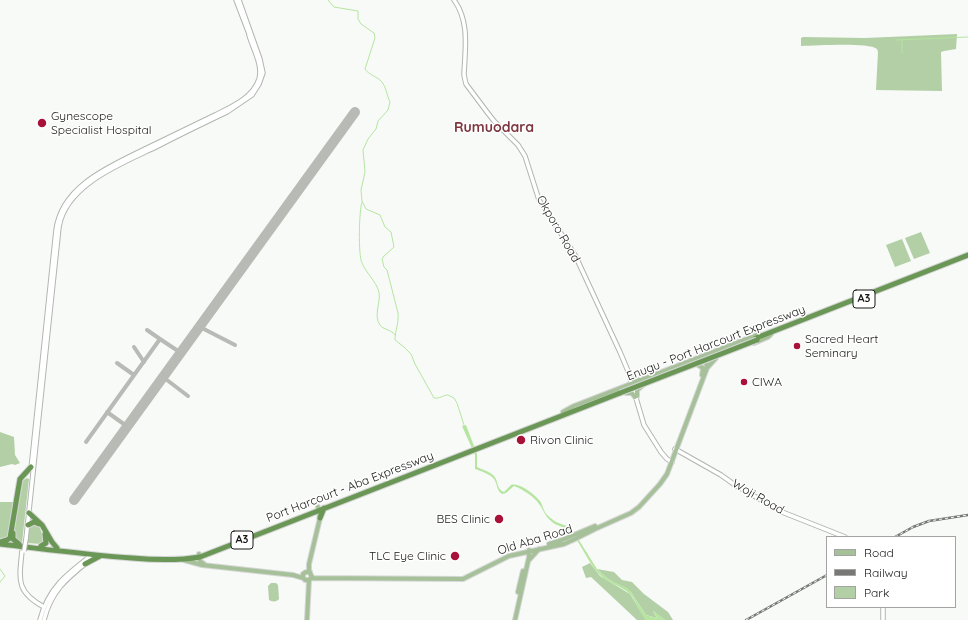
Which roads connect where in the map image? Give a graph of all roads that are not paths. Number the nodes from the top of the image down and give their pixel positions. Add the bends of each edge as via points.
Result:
1 (238, 0) edge
2 (455, 0) edge
3 (250, 34) junction
4 (532, 174) junction
5 (968, 256) edge
6 (778, 329) junction
7 (771, 334) junction
8 (757, 339) junction
9 (700, 357) junction
10 (716, 358) junction
11 (706, 362) junction
12 (684, 363) junction
13 (698, 365) junction
14 (690, 368) junction
15 (707, 368) junction
16 (631, 376) junction
17 (643, 379) junction
18 (632, 384) junction
19 (642, 386) junction
20 (634, 390) junction
21 (626, 393) junction
22 (636, 397) junction
23 (562, 414) junction
24 (471, 449) joint
25 (676, 450) junction
26 (671, 461) junction
27 (31, 468) junction
28 (30, 477) junction
29 (319, 509) junction
30 (29, 513) junction
31 (310, 513) junction
32 (318, 518) junction
33 (28, 525) junction
34 (842, 536) edge
35 (574, 537) junction
36 (24, 539) junction
37 (0, 543) edge
38 (19, 544) junction
39 (41, 546) junction
40 (57, 548) junction
41 (540, 548) junction
42 (527, 551) junction
43 (81, 554) junction
44 (93, 555) junction
45 (101, 556) junction
46 (200, 556) junction
47 (527, 559) junction
48 (184, 560) junction
49 (83, 563) junction
50 (307, 576) junction
51 (46, 606) junction
52 (883, 608) edge
53 (40, 620) edge
54 (44, 620) edge
55 (306, 620) edge
56 (513, 620) edge
57 (883, 620) edge

1 - 3 main road
2 - 4 main road, Okporo Road via 466,24 467,81 491,115 521,146
3 - 27 main road via 260,71 257,82 247,96 98,173 77,190 62,209 56,230
3 - 30 main road via 262,68 262,76 252,95 227,112 98,176 78,193 62,215
4 - 16 main road, Okporo Road via 541,199 577,256
4 - 18 main road, Okporo Road via 539,200 578,263 620,352
5 - 6 highway, Enugu - Port Harcourt Expressway / A3
5 - 7 highway, Enugu - Port Harcourt Expressway / A3
6 - 8 highway, Enugu - Port Harcourt Expressway / A3
6 - 9 main road
7 - 8 highway, Enugu - Port Harcourt Expressway / A3
7 - 10 main road
8 - 23 highway, Enugu - Port Harcourt Expressway / A3, bridge
9 - 11 main road
9 - 12 main road
10 - 11 main road
10 - 15 main road
11 - 13 main road
11 - 15 main road, Old Aba Road
12 - 14 main road via 684,368
12 - 17 main road
13 - 14 main road
13 - 25 main road, Old Aba Road via 703,371
14 - 19 main road
15 - 25 main road, Old Aba Road
16 - 17 main road via 635,381
16 - 18 main road, Okporo Road
17 - 18 main road
18 - 20 main road, Okporo Road
18 - 23 main road via 574,406
19 - 20 main road
19 - 22 main road
20 - 21 main road
20 - 22 main road, Okporo Road
21 - 22 main road
21 - 23 main road via 575,412
22 - 26 main road, Okporo Road via 644,425 661,452
23 - 24 highway, Enugu - Port Harcourt Expressway / A3
24 - 29 highway, Port Harcourt - Aba Expressway / A3
25 - 26 main road, Old Aba Road
25 - 34 main road, Woji Road via 782,512
26 - 35 main road, Old Aba Road via 662,480 636,507
27 - 28 main road
27 - 37 highway via 20,479 10,538
28 - 36 main road
28 - 38 highway via 22,480 12,534 12,539
29 - 31 highway, Port Harcourt - Aba Expressway / A3
29 - 32 highway
29 - 32 main road
29 - 46 highway, Port Harcourt - Aba Expressway / A3
30 - 33 main road
30 - 40 highway via 42,525
31 - 32 highway
31 - 46 highway, Port Harcourt - Aba Expressway / A3
32 - 50 main road
33 - 36 main road
33 - 39 highway via 37,522 43,528 47,541
35 - 41 main road, Old Aba Road via 564,544
35 - 42 main road, Old Aba Road
36 - 51 main road, bridge via 24,587 32,597
37 - 38 highway, Port Harcourt - Aba Expressway / A3
37 - 43 highway, Port Harcourt - Aba Expressway / A3
38 - 39 highway, Port Harcourt - Aba Expressway / A3
39 - 40 highway, Port Harcourt - Aba Expressway / A3
40 - 46 highway, Port Harcourt - Aba Expressway / A3 via 163,558
41 - 42 main road, Old Aba Road
41 - 47 main road
42 - 47 main road
42 - 47 main road
42 - 50 main road, Old Aba Road via 506,557 460,579
43 - 44 highway, Port Harcourt - Aba Expressway / A3
43 - 49 highway via 84,558
44 - 45 highway, Port Harcourt - Aba Expressway / A3
44 - 49 main road
45 - 48 highway, Port Harcourt - Aba Expressway / A3 via 163,561
45 - 49 highway
46 - 48 highway, Port Harcourt - Aba Expressway / A3
46 - 50 main road, Old Aba Road via 203,564
47 - 56 main road
48 - 50 main road, Old Aba Road via 202,565
49 - 51 main road via 65,580
50 - 55 main road
51 - 53 main road
51 - 54 main road
52 - 57 main road

